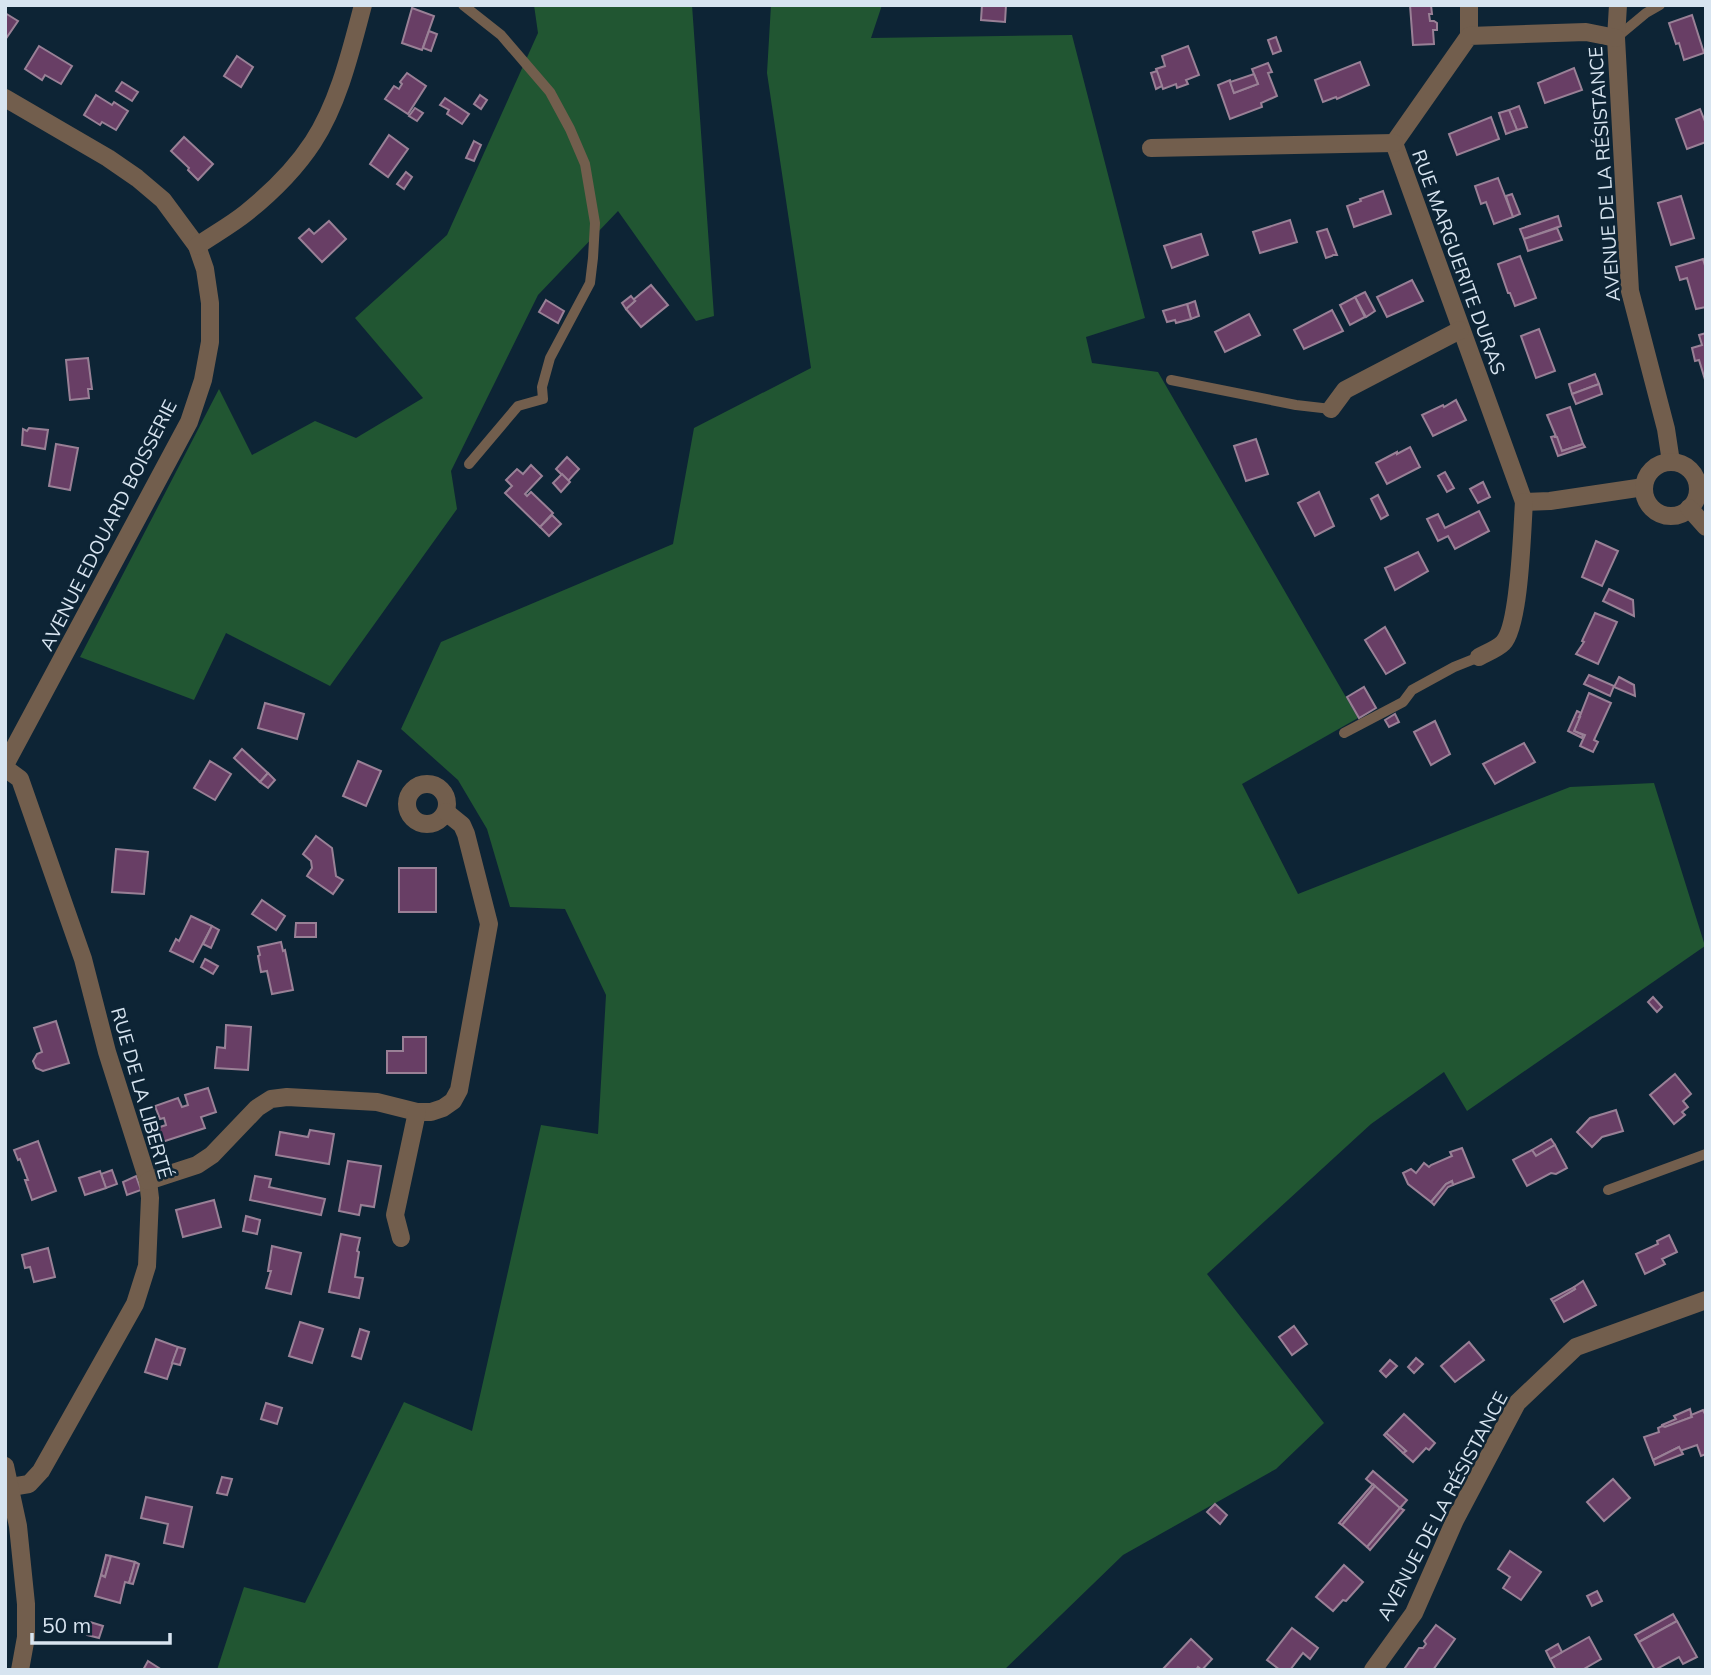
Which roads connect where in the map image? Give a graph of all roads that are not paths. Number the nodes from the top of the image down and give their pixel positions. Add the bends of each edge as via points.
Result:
1 (363, 5) edge
2 (463, 5) edge
3 (1469, 5) edge
4 (1618, 5) edge
5 (1660, 5) edge
6 (1469, 36) junction
7 (1616, 38) junction
8 (5, 98) edge
9 (1394, 144) junction
10 (1151, 148) dead end
11 (197, 246) junction
12 (1460, 330) junction
13 (1171, 380) dead end
14 (1331, 409) joint
15 (1671, 462) junction
16 (469, 464) dead end
17 (1644, 487) junction
18 (1524, 502) junction
19 (1689, 508) junction
20 (1706, 527) edge
21 (1479, 657) joint
22 (1344, 733) dead end
23 (5, 767) edge
24 (446, 812) dead end
25 (417, 1112) junction
26 (1706, 1154) edge
27 (148, 1181) junction
28 (1608, 1190) dead end
29 (401, 1238) dead end
30 (1706, 1300) edge
31 (5, 1466) edge
32 (10, 1487) junction
33 (20, 1670) edge
34 (1373, 1670) edge

1 - 11 street via 349,58 313,141 290,171 246,213
2 - 16 lane via 500,34 550,92 584,164 595,223 590,283 550,358 543,399 518,407
3 - 6 street
4 - 7 street, AVENUE DE LA RÉSISTANCE
5 - 7 lane
6 - 7 street via 1586,32
6 - 9 street, RUE MARGUERITE DURAS
7 - 15 street, AVENUE DE LA RÉSISTANCE via 1630,291
8 - 11 street, AVENUE EDOUARD BOISSERIE via 137,178 163,200
9 - 10 street
9 - 12 street, RUE MARGUERITE DURAS
11 - 23 street, AVENUE EDOUARD BOISSERIE via 210,303 210,342 189,422
12 - 14 street via 1345,390
12 - 18 street, RUE MARGUERITE DURAS
13 - 14 lane
15 - 17 street via 1650,472
15 - 19 street via 1686,466 1696,479 1697,495
17 - 18 street
17 - 19 street via 1648,502 1659,513 1675,515
18 - 21 street via 1516,609 1504,643
19 - 20 street
21 - 22 lane via 1412,690 1403,702
23 - 27 street, RUE DE LA LIBERTÉ via 20,779 53,872
24 - 25 street via 462,825 489,924 458,1090 443,1108
25 - 27 street via 377,1102 271,1099 212,1155 197,1165
25 - 29 street via 395,1216
26 - 28 lane
27 - 32 street, RUE DE LA LIBERTÉ via 147,1266 135,1304 41,1471 29,1483
30 - 34 street, AVENUE DE LA RÉSISTANCE via 1576,1347 1517,1403 1455,1520 1415,1612
31 - 32 street
32 - 33 street via 26,1604

